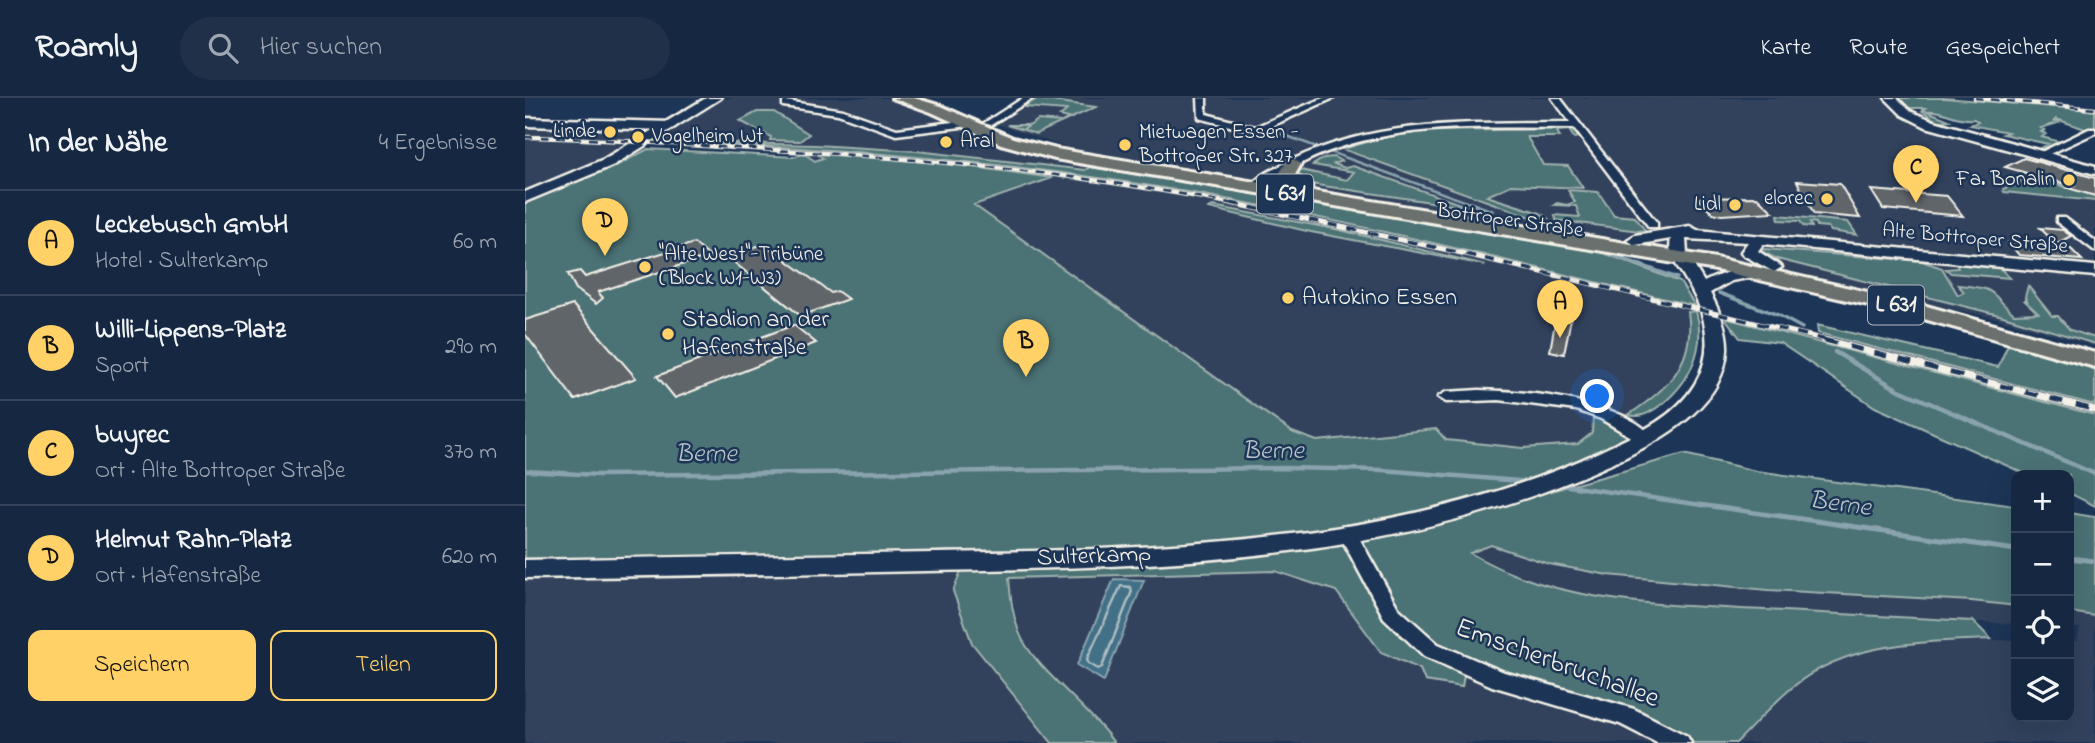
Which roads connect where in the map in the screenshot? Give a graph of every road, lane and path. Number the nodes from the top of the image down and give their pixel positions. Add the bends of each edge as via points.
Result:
1 (715, 98) edge
2 (899, 98) edge
3 (925, 98) edge
4 (1029, 98) edge
5 (1202, 98) edge
6 (1330, 98) edge
7 (1556, 98) edge
8 (1891, 98) edge
9 (786, 104) dead end
10 (525, 122) edge
11 (980, 123) junction
12 (1578, 125) junction
13 (670, 126) junction
14 (2092, 131) dead end
15 (2040, 155) junction
16 (1293, 164) junction
17 (2095, 170) edge
18 (1257, 185) junction
19 (1305, 189) junction
20 (525, 197) edge
21 (2061, 220) dead end
22 (1653, 225) dead end
23 (1635, 240) junction
24 (1756, 243) junction
25 (2095, 247) edge
26 (1850, 248) junction
27 (1693, 260) junction
28 (1766, 270) junction
29 (2095, 271) edge
30 (2095, 350) edge
31 (2095, 360) edge
32 (1445, 397) dead end
33 (1646, 438) junction
34 (1347, 532) junction
35 (525, 569) edge
36 (1679, 743) edge

1 - 13 main road
2 - 11 main road, Bottroper Straße / L 631
3 - 11 main road, Bottroper Straße / L 631
4 - 11 street
5 - 6 street via 1205,118 1250,130
7 - 12 street
8 - 15 street via 1906,113 1925,122
9 - 11 street via 840,112 896,132
10 - 13 street
11 - 18 main road, Bottroper Straße / L 631 via 1007,141 1055,154
12 - 16 street via 1418,128 1324,148
12 - 22 street
13 - 20 main road via 598,168
14 - 15 street
15 - 17 street
16 - 18 street
16 - 19 main road via 1286,176
18 - 19 main road, Bottroper Straße / L 631
18 - 27 main road, Bottroper Straße / L 631
19 - 23 main road, Bottroper Straße / L 631
21 - 25 street, Alte Bottroper Straße
23 - 27 main road, Bottroper Straße / L 631
23 - 27 street, Alte Bottroper Straße via 1684,230
24 - 26 street, Alte Bottroper Straße
24 - 27 street, Alte Bottroper Straße via 1700,242
24 - 28 street via 1749,252
26 - 27 street, Alte Bottroper Straße
26 - 29 street, Alte Bottroper Straße
27 - 28 main road, Bottroper Straße / L 631
27 - 28 street via 1725,277
27 - 33 street, Sulterkamp via 1718,349 1704,387 1689,407
28 - 30 main road, Bottroper Straße / L 631 via 1930,304
28 - 31 main road, Bottroper Straße / L 631
32 - 33 street via 1481,395 1579,407 1615,419
33 - 34 street, Sulterkamp via 1566,476 1522,490
34 - 35 street, Sulterkamp via 1108,559
34 - 36 street, Emscherbruchallee via 1391,613 1431,650 1500,680 1626,716

